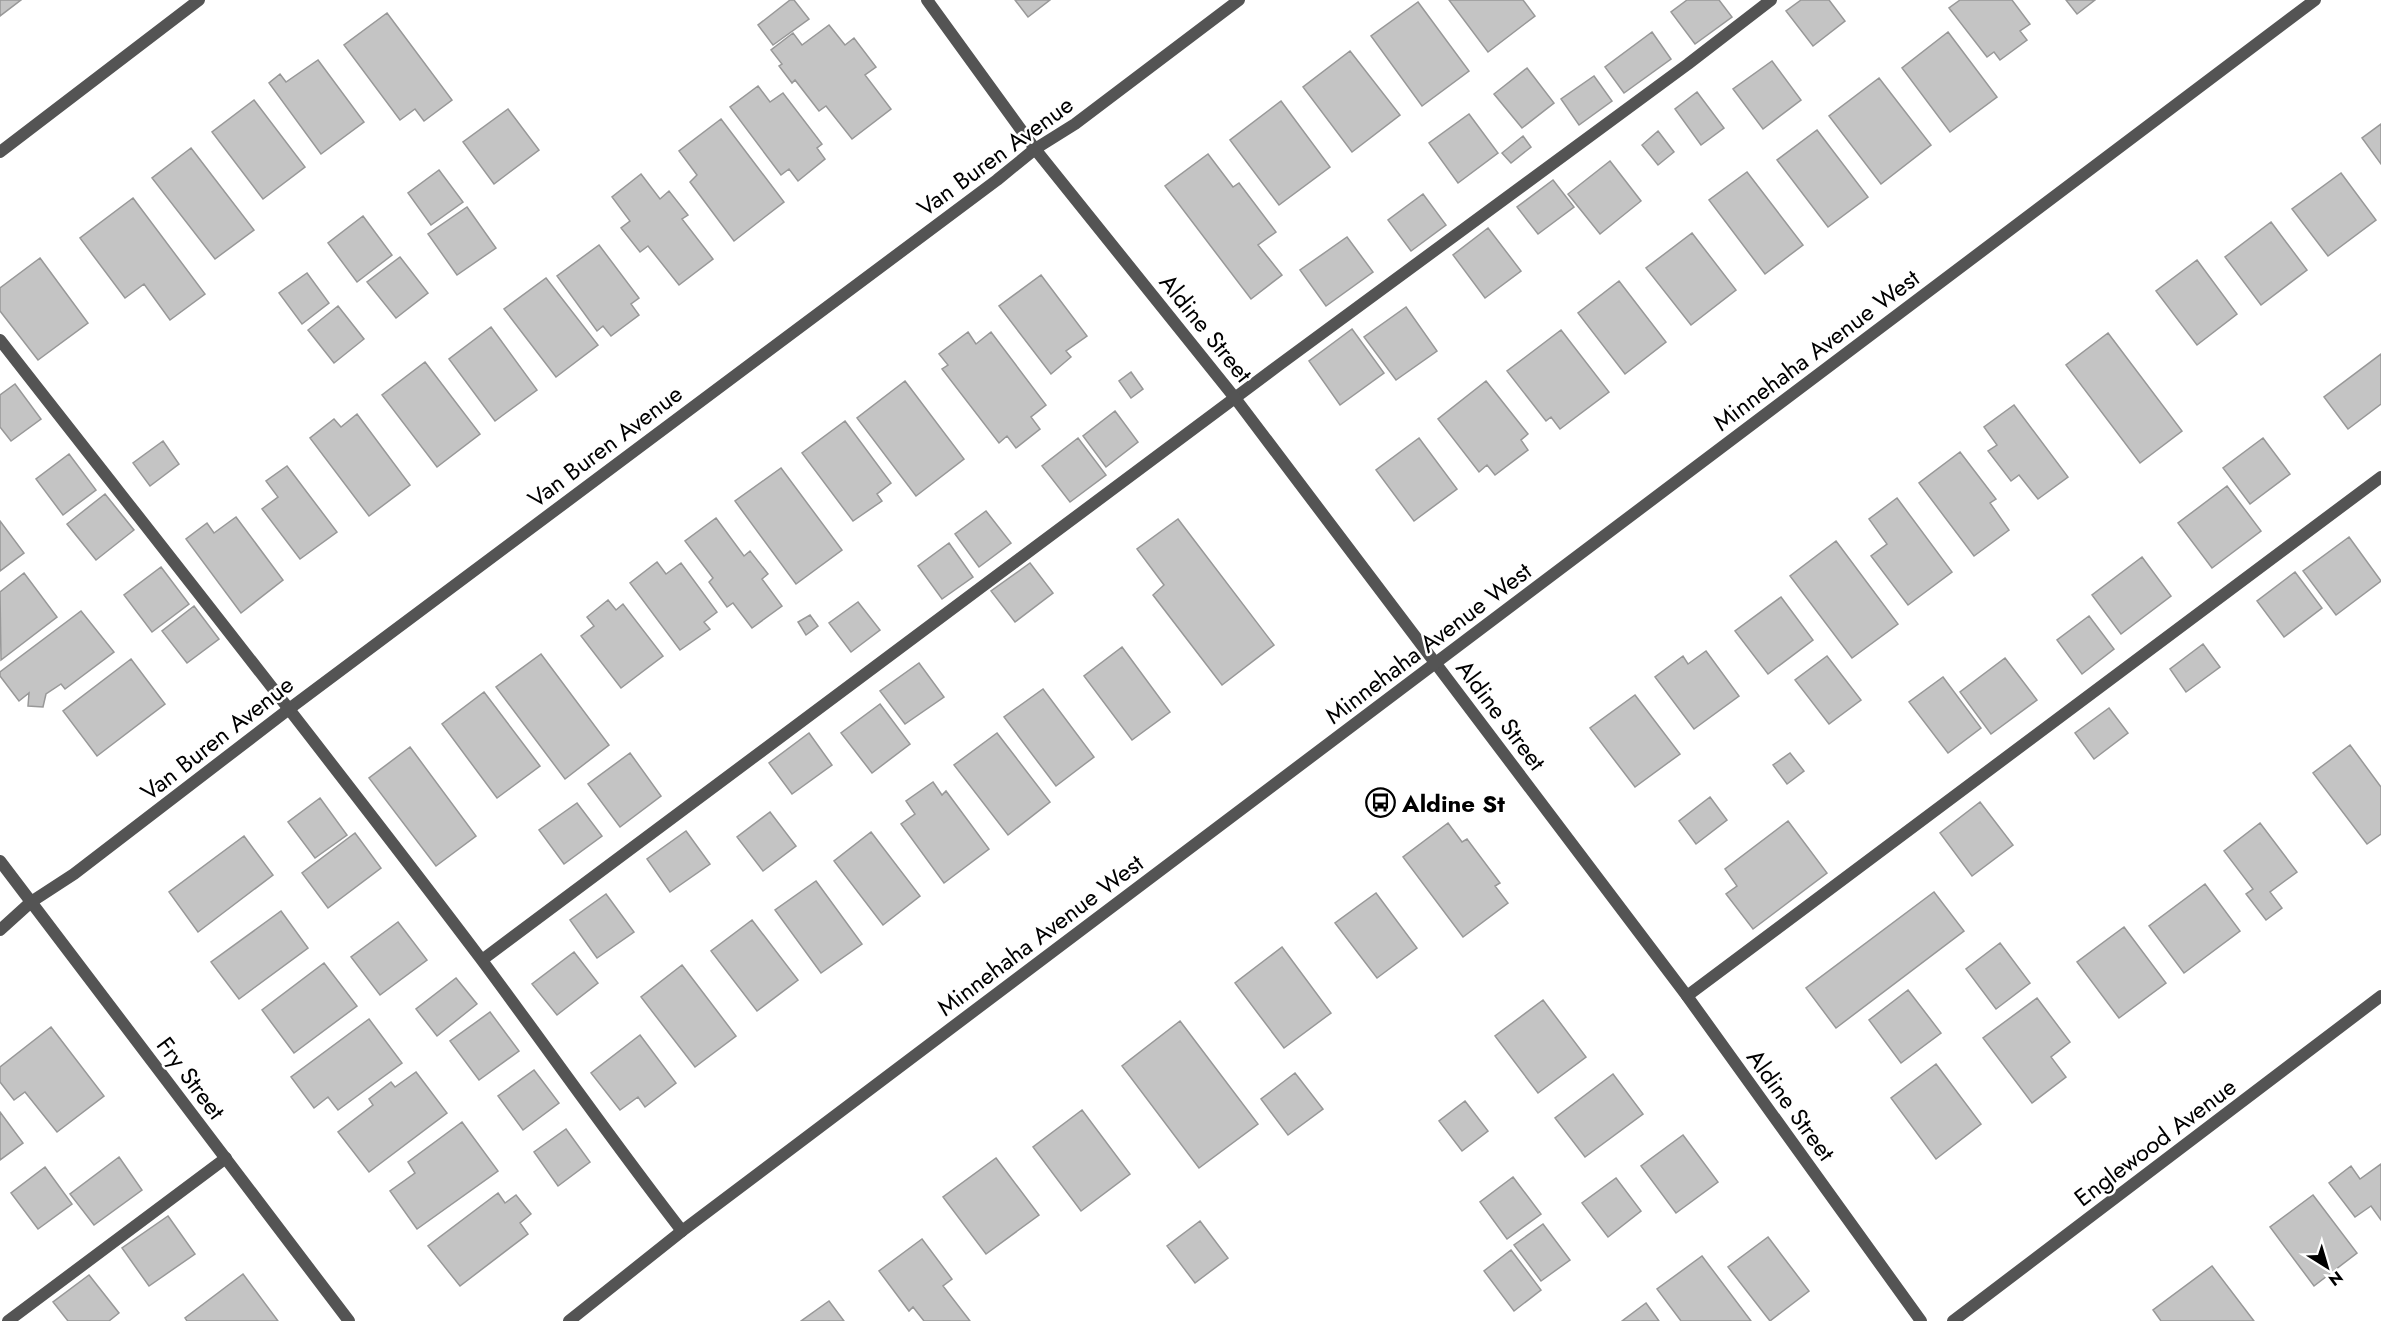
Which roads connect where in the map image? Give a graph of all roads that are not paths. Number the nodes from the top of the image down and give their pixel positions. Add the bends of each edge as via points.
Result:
1 (199, 0) edge
2 (927, 0) edge
3 (1239, 0) edge
4 (1771, 0) edge
5 (2315, 0) edge
6 (1035, 149) junction
7 (0, 152) edge
8 (0, 340) edge
9 (1235, 398) junction
10 (2381, 477) edge
11 (1435, 664) junction
12 (289, 709) junction
13 (0, 861) edge
14 (32, 902) junction
15 (0, 930) edge
16 (482, 960) junction
17 (1687, 996) junction
18 (2381, 996) edge
19 (226, 1158) junction
20 (682, 1231) junction
21 (8, 1321) edge
22 (349, 1321) edge
23 (569, 1321) edge
24 (1920, 1321) edge
25 (1953, 1321) edge

1 - 7 street
2 - 6 street, Aldine Street
3 - 6 street, Van Buren Avenue via 1076,124
4 - 9 street
5 - 11 street, Minnehaha Avenue West
6 - 9 street, Aldine Street
6 - 12 street, Van Buren Avenue
8 - 12 street
9 - 11 street, Aldine Street
9 - 16 street
10 - 17 street
11 - 17 street, Aldine Street
11 - 20 street, Minnehaha Avenue West
12 - 14 street, Van Buren Avenue
12 - 16 street
13 - 14 street, Fry Street
14 - 15 street, Van Buren Avenue
14 - 19 street, Fry Street
16 - 20 street
17 - 24 street, Aldine Street
18 - 25 street, Englewood Avenue
19 - 21 street
19 - 22 street, Fry Street
20 - 23 street, Minnehaha Avenue West

